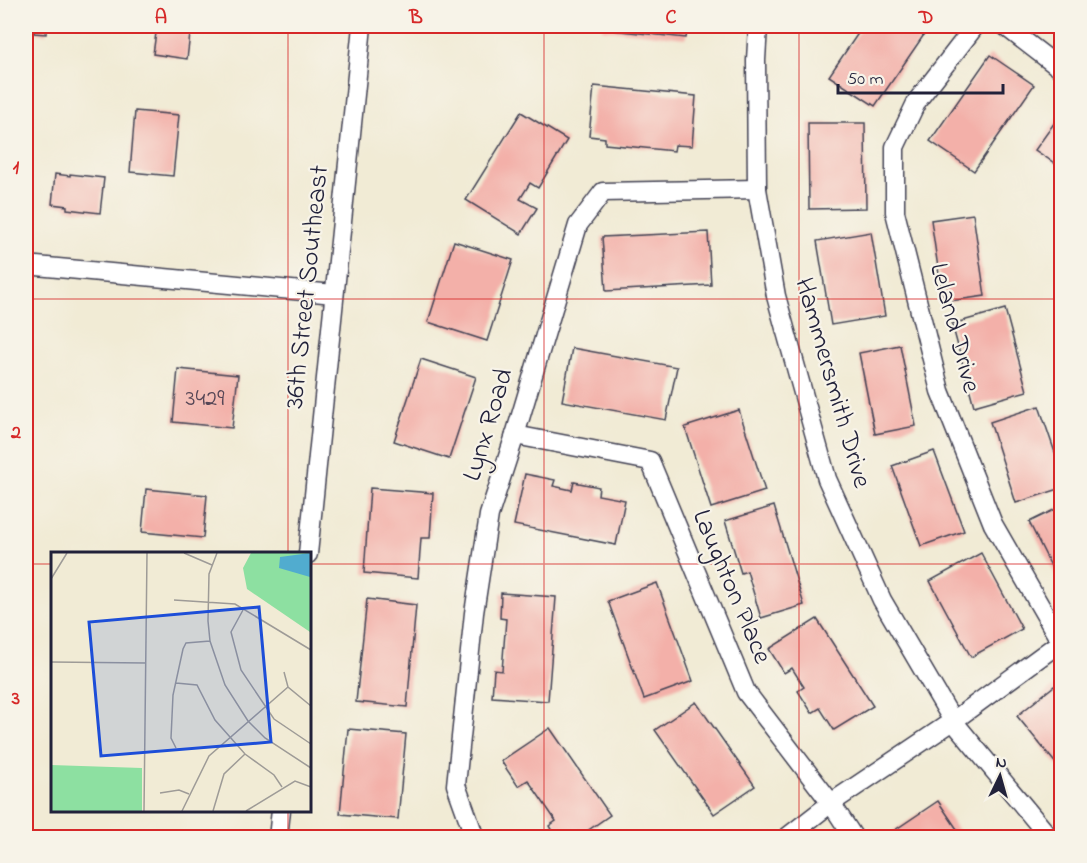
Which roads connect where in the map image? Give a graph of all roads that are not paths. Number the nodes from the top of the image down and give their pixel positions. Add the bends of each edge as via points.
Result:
1 (362, 26) edge
2 (758, 26) edge
3 (975, 26) edge
4 (1005, 26) edge
5 (1062, 70) edge
6 (758, 189) junction
7 (26, 265) edge
8 (334, 294) junction
9 (515, 435) junction
10 (308, 552) edge
11 (1061, 642) edge
12 (953, 722) junction
13 (831, 803) junction
14 (281, 812) edge
15 (278, 837) edge
16 (475, 837) edge
17 (786, 837) edge
18 (854, 837) edge
19 (1050, 837) edge

1 - 8 street, 36th Street Southeast
2 - 6 street, Hammersmith Drive
3 - 11 street, Leland Drive via 917,101 895,147 895,212 940,391 993,524
4 - 5 street
6 - 9 street, Lynx Road via 603,192 578,225
6 - 12 street, Hammersmith Drive via 776,296 827,478 882,600
7 - 8 street
8 - 10 street, 36th Street Southeast
9 - 13 street, Laughton Place via 650,461 746,692
9 - 16 street, Lynx Road via 489,515 471,636 456,784
11 - 12 street
12 - 13 street
12 - 19 street, Hammersmith Drive
13 - 17 street
13 - 18 street, Laughton Place
14 - 15 street

